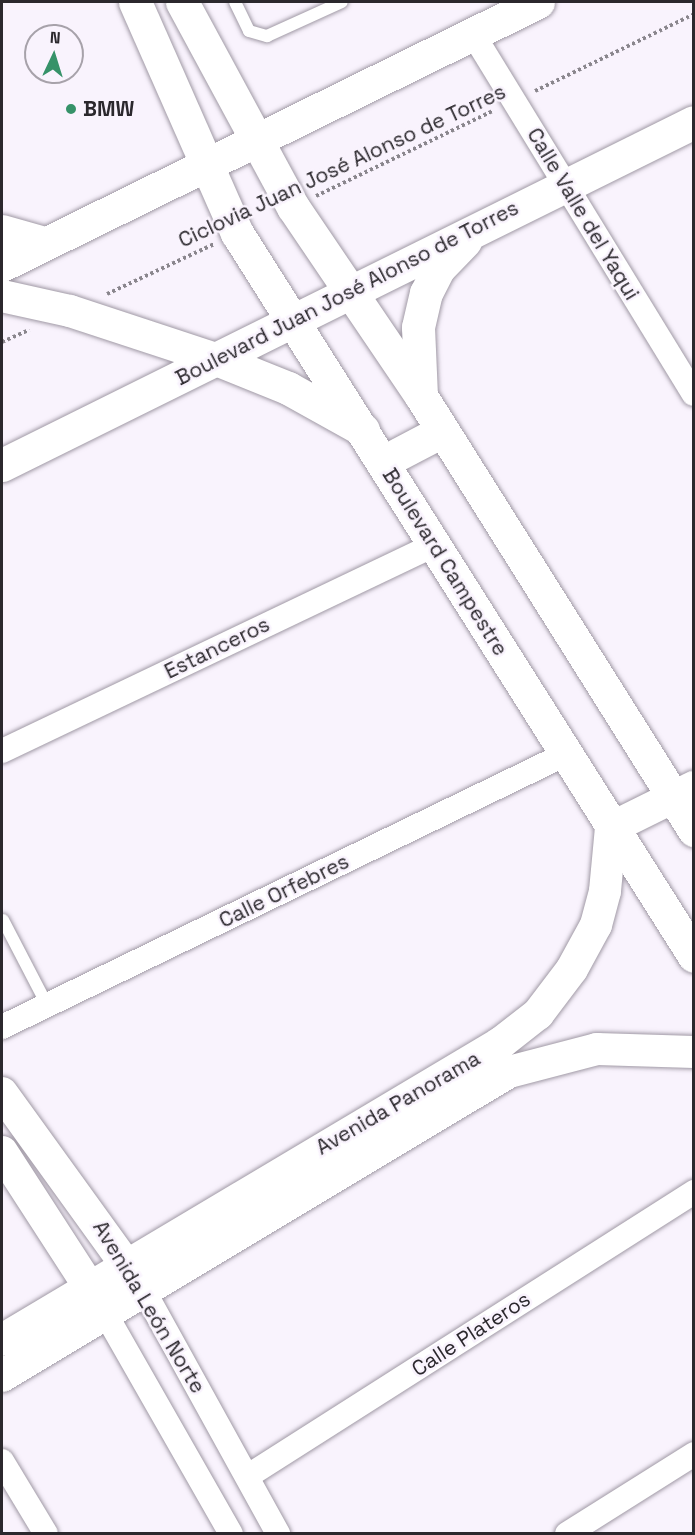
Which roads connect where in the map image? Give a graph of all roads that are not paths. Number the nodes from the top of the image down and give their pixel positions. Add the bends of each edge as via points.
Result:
1 (135, 2) edge
2 (182, 2) edge
3 (234, 2) edge
4 (342, 2) edge
5 (538, 2) edge
6 (474, 34) junction
7 (693, 122) edge
8 (257, 140) junction
9 (206, 164) junction
10 (564, 186) junction
11 (482, 224) junction
12 (2, 231) edge
13 (45, 243) junction
14 (2, 265) edge
15 (347, 293) junction
16 (2, 296) edge
17 (295, 317) junction
18 (216, 359) junction
19 (693, 393) edge
20 (421, 396) junction
21 (363, 430) junction
22 (442, 431) junction
23 (383, 462) junction
24 (2, 465) edge
25 (433, 545) junction
26 (2, 751) edge
27 (566, 754) junction
28 (683, 792) edge
29 (611, 828) junction
30 (693, 830) edge
31 (3, 920) edge
32 (693, 956) edge
33 (47, 1005) junction
34 (2, 1027) edge
35 (693, 1052) edge
36 (2, 1093) edge
37 (2, 1152) edge
38 (693, 1192) edge
39 (125, 1263) junction
40 (87, 1284) junction
41 (143, 1289) junction
42 (105, 1313) junction
43 (2, 1340) edge
44 (2, 1376) edge
45 (693, 1454) edge
46 (2, 1461) edge
47 (248, 1476) junction
48 (46, 1533) edge
49 (231, 1533) edge
50 (278, 1533) edge
51 (567, 1533) edge

1 - 9 main road, Boulevard Campestre
2 - 8 main road
3 - 4 lane via 249,31 267,36
5 - 6 main road
6 - 8 main road
6 - 10 street, Calle Valle del Yaqui
7 - 10 main road, Boulevard Juan José Alonso de Torres
8 - 9 main road
8 - 15 main road
9 - 13 main road
9 - 17 main road, Boulevard Campestre via 237,233
10 - 11 main road, Boulevard Juan José Alonso de Torres
10 - 19 street, Calle Valle del Yaqui
11 - 15 main road, Boulevard Juan José Alonso de Torres
11 - 20 main road via 438,269 426,293 417,327
12 - 13 street
13 - 14 main road
15 - 17 main road, Boulevard Juan José Alonso de Torres
15 - 20 main road
16 - 18 street via 70,311
17 - 18 main road, Boulevard Juan José Alonso de Torres
17 - 21 main road, Boulevard Campestre
18 - 21 main road via 288,388
18 - 24 main road, Boulevard Juan José Alonso de Torres
20 - 22 main road
21 - 23 main road, Boulevard Campestre
22 - 23 main road
22 - 28 main road
23 - 25 main road, Boulevard Campestre
25 - 26 street, Estanceros
25 - 27 main road, Boulevard Campestre
27 - 29 main road, Boulevard Campestre
27 - 33 street, Calle Orfebres
28 - 29 street
28 - 30 main road
29 - 32 main road, Boulevard Campestre
29 - 39 street, Avenida Panorama via 605,891 596,925 572,969 538,1014 502,1042
31 - 33 lane
33 - 34 street, Calle Orfebres
35 - 41 street, Avenida Panorama via 597,1049 509,1072
36 - 39 street, Avenida León Norte
37 - 40 street, Avenida León Norte
38 - 47 street, Calle Plateros
39 - 40 street, Avenida Panorama
39 - 41 street, Avenida León Norte
40 - 42 street, Avenida León Norte
40 - 43 street, Avenida Panorama
41 - 42 street, Avenida Panorama
41 - 47 street, Avenida León Norte
42 - 44 street, Avenida Panorama
42 - 49 street, Avenida León Norte
45 - 51 street
46 - 48 street
47 - 50 street, Avenida León Norte

